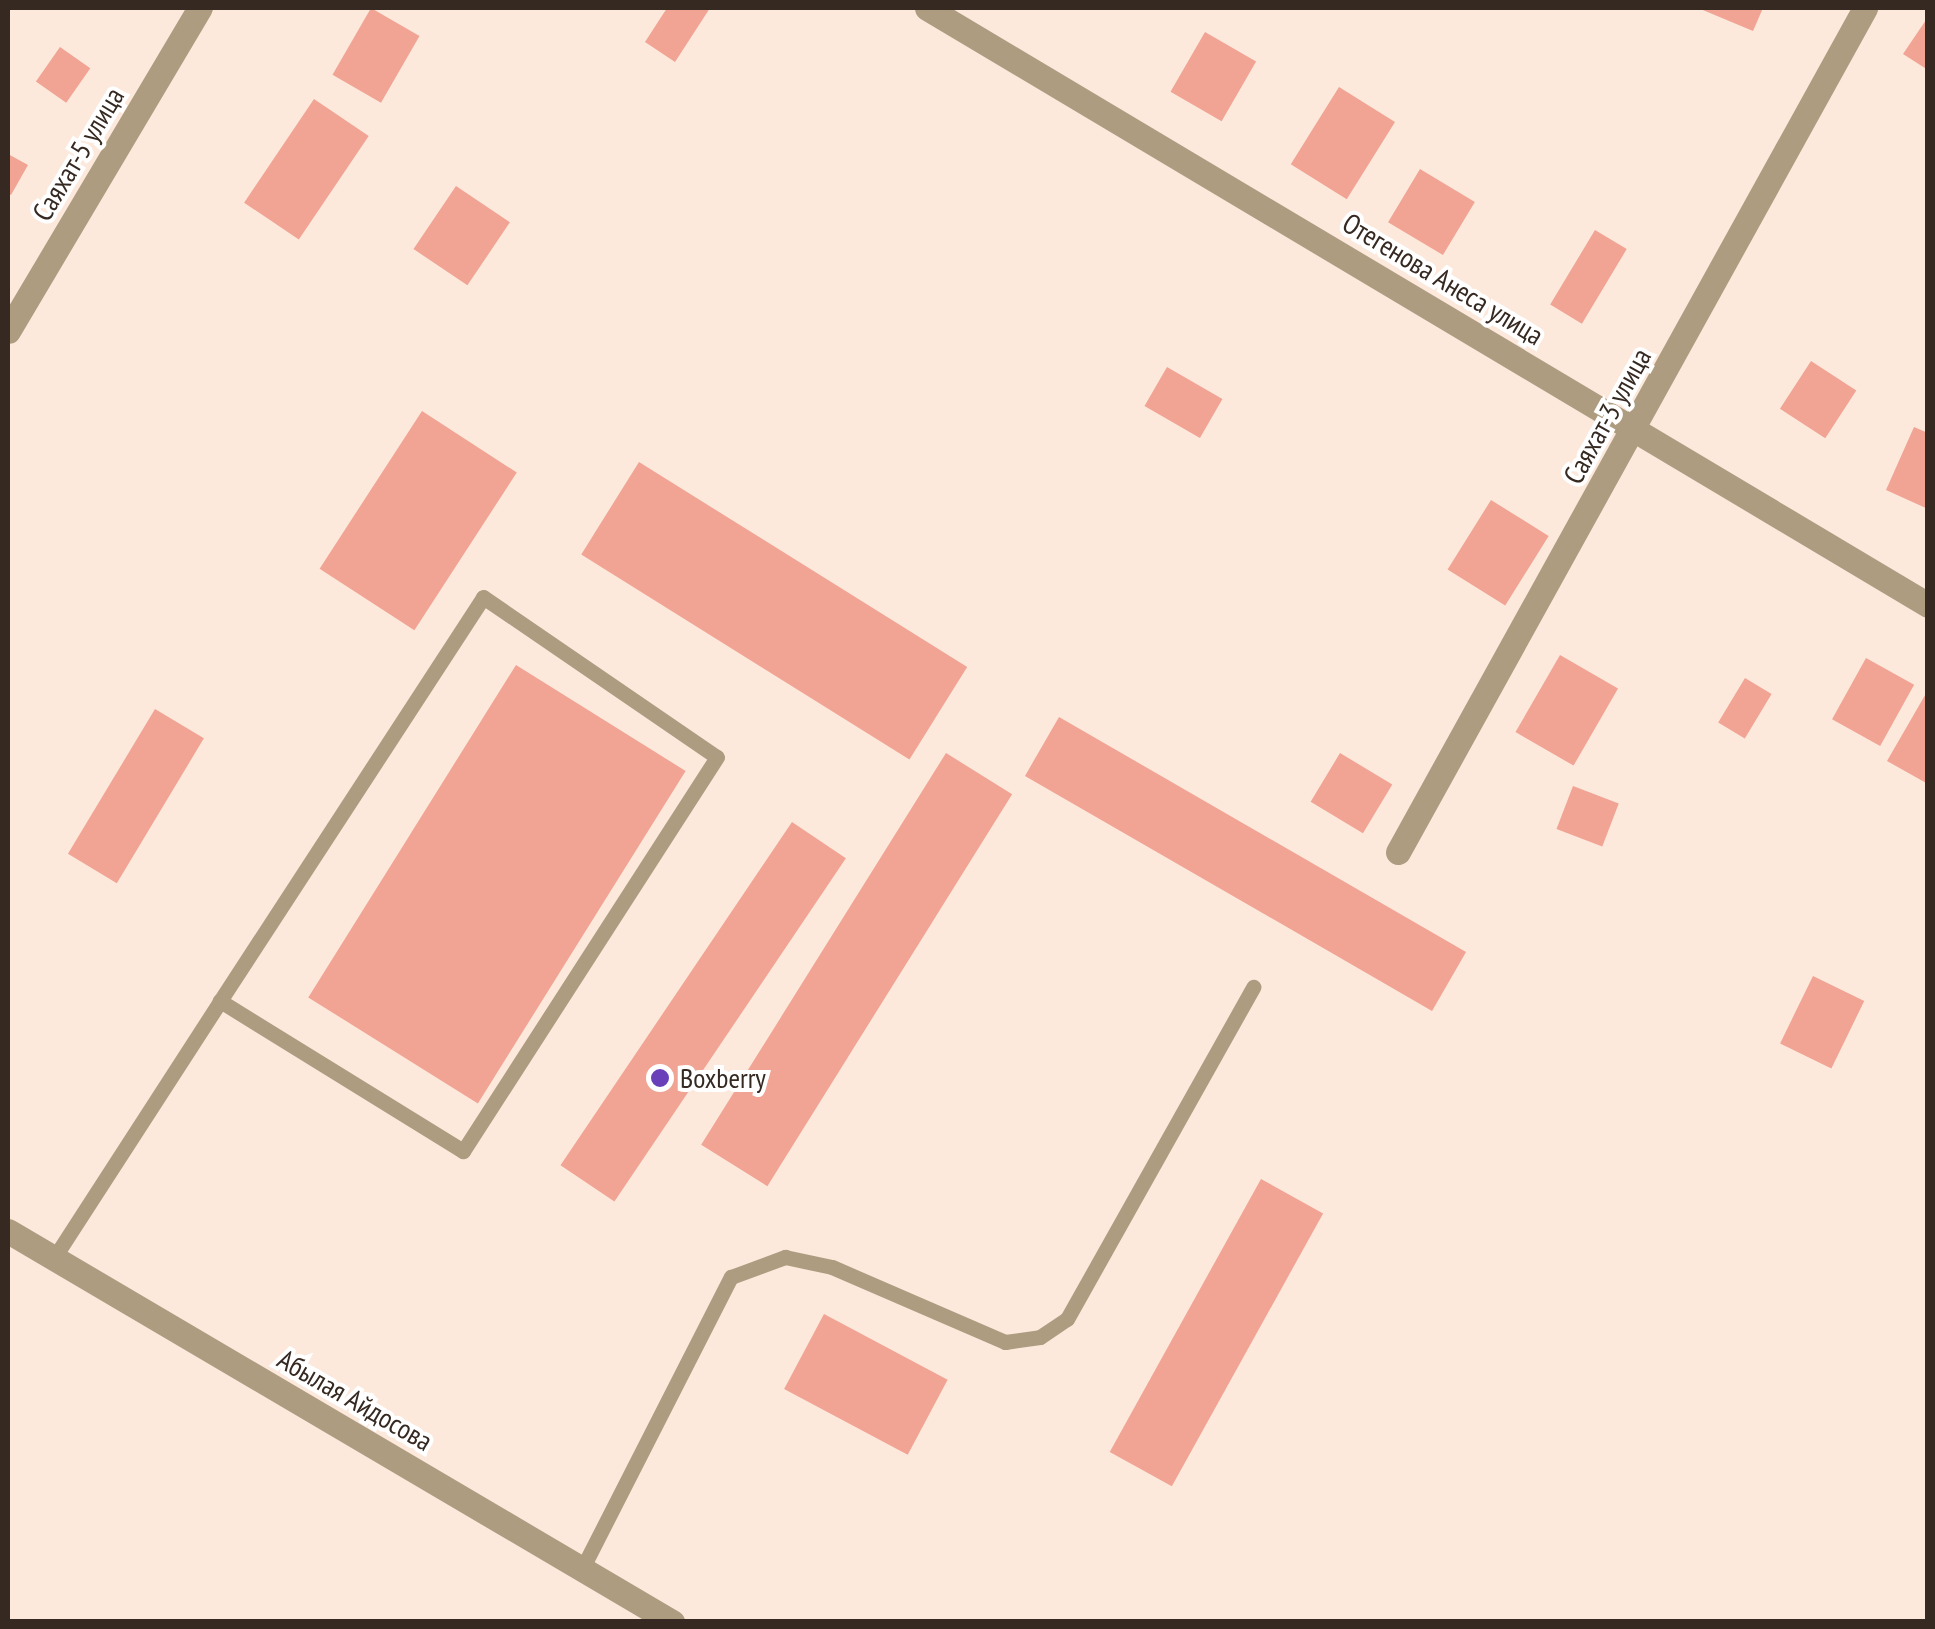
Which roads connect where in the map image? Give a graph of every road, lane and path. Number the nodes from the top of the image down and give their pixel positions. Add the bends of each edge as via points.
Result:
1 (200, 8) edge
2 (926, 8) edge
3 (1864, 8) edge
4 (8, 331) edge
5 (1635, 428) junction
6 (1928, 605) edge
7 (1398, 852) dead end
8 (1253, 987) dead end
9 (220, 1001) junction
10 (8, 1231) edge
11 (54, 1258) junction
12 (582, 1569) junction
13 (672, 1622) edge

1 - 4 street, Саяхат-5 улица
2 - 5 street, Отегенова Анеса улица
3 - 5 street, Саяхат-3 улица
5 - 6 street, Отегенова Анеса улица
5 - 7 street, Саяхат-3 улица
8 - 12 lane via 1066,1319 1040,1338 1006,1342 832,1267 785,1257 731,1277
9 - 9 lane via 483,597 717,756 463,1151
9 - 11 lane
10 - 11 street, Абылая Айдосова
11 - 12 street, Абылая Айдосова
12 - 13 street, Абылая Айдосова

